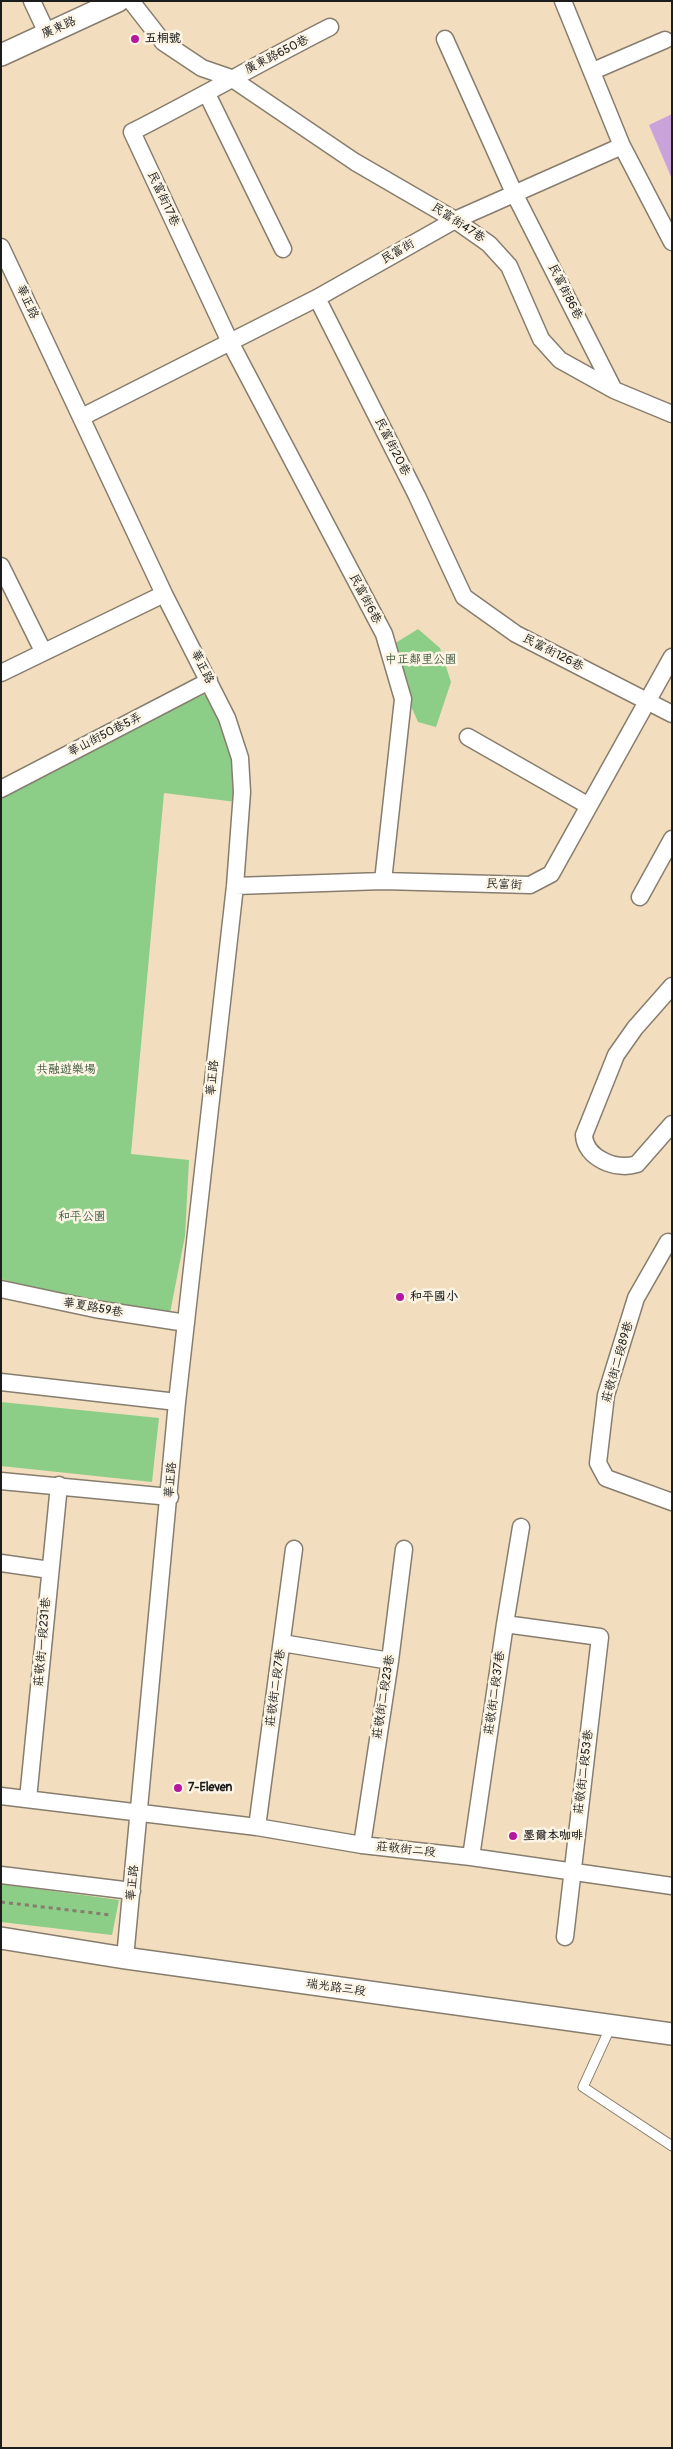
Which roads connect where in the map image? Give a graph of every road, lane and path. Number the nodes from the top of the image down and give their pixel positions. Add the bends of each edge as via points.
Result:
1 (32, 1) edge
2 (118, 1) edge
3 (131, 1) edge
4 (563, 1) edge
5 (330, 27) dead end
6 (47, 33) junction
7 (445, 40) dead end
8 (665, 40) dead end
9 (1, 55) edge
10 (593, 71) junction
11 (231, 78) junction
12 (207, 94) junction
13 (622, 146) junction
14 (515, 194) junction
15 (455, 220) junction
16 (672, 242) edge
17 (1, 247) edge
18 (283, 249) dead end
19 (317, 298) junction
20 (230, 342) junction
21 (614, 390) junction
22 (672, 414) edge
23 (82, 417) junction
24 (1, 566) edge
25 (164, 594) junction
26 (464, 597) joint
27 (43, 651) junction
28 (672, 657) edge
29 (1, 673) edge
30 (209, 681) junction
31 (647, 701) junction
32 (672, 714) edge
33 (468, 737) dead end
34 (1, 789) edge
35 (589, 806) junction
36 (672, 839) edge
37 (384, 881) junction
38 (234, 886) junction
39 (640, 897) dead end
40 (672, 986) edge
41 (672, 1124) edge
42 (670, 1243) edge
43 (3, 1294) edge
44 (186, 1323) junction
45 (1, 1382) edge
46 (177, 1402) junction
47 (1, 1481) edge
48 (59, 1485) junction
49 (170, 1497) junction
50 (672, 1502) edge
51 (521, 1527) dead end
52 (294, 1549) dead end
53 (404, 1549) dead end
54 (1, 1563) edge
55 (50, 1570) junction
56 (505, 1624) junction
57 (282, 1643) junction
58 (390, 1661) junction
59 (1, 1796) edge
60 (28, 1799) junction
61 (140, 1812) junction
62 (257, 1827) junction
63 (362, 1845) junction
64 (471, 1857) junction
65 (572, 1872) junction
66 (1, 1875) edge
67 (672, 1886) edge
68 (132, 1891) junction
69 (1, 1902) edge
70 (110, 1915) dead end
71 (565, 1937) dead end
72 (1, 1938) edge
73 (125, 1958) junction
74 (611, 2026) junction
75 (672, 2034) edge
76 (672, 2146) edge

1 - 6 street
2 - 6 street, 廣東路
3 - 11 street, 廣東路650巷 via 162,42 202,68
4 - 10 street
5 - 11 street, 廣東路650巷
6 - 9 street, 廣東路
7 - 14 street, 民富街86巷
8 - 10 street
10 - 13 street
11 - 12 street, 民富街17巷
11 - 15 street, 民富街47巷 via 355,162
12 - 18 street
12 - 20 street, 民富街17巷 via 132,132
13 - 14 street, 民富街
13 - 16 street
14 - 15 street, 民富街
14 - 21 street, 民富街86巷
15 - 19 street, 民富街
15 - 21 street, 民富街47巷 via 489,244 510,266 541,339 560,360
17 - 23 street, 華正路
19 - 20 street, 民富街
19 - 26 street, 民富街20巷
20 - 23 street, 民富街
20 - 37 street, 民富街6巷 via 384,634 403,699
21 - 22 street, 民富街47巷
23 - 25 street, 華正路
24 - 27 street
25 - 27 street
25 - 30 street, 華正路
26 - 31 street, 民富街126巷 via 516,634
27 - 29 street
28 - 31 street, 民富街
30 - 34 street, 華山街50巷5弄
30 - 38 street, 華正路 via 227,718 240,758 242,792
31 - 32 street, 民富街126巷
31 - 35 street, 民富街
33 - 35 street
35 - 37 street, 民富街 via 551,874 530,885
36 - 39 street
37 - 38 street, 民富街
38 - 44 street, 華正路
40 - 41 street via 616,1055 584,1135 584,1145 589,1152 615,1166 628,1167 637,1164
42 - 50 street, 莊敬街二段89巷 via 636,1298 606,1395 598,1463 606,1478
43 - 44 street, 華夏路59巷
44 - 46 street, 華正路
45 - 46 street
46 - 49 street, 華正路
47 - 48 street
48 - 49 street
48 - 55 street, 莊敬街一段231巷
49 - 61 street, 華正路
51 - 56 street, 莊敬街二段37巷
52 - 57 street, 莊敬街二段7巷
53 - 58 street, 莊敬街二段23巷
54 - 55 street
55 - 60 street, 莊敬街一段231巷
56 - 64 street, 莊敬街二段37巷
56 - 65 street, 莊敬街二段53巷 via 600,1637
57 - 58 street
57 - 62 street, 莊敬街二段7巷
58 - 63 street, 莊敬街二段23巷
59 - 60 street, 莊敬街二段
60 - 61 street, 莊敬街二段
61 - 62 street, 莊敬街二段
61 - 68 street, 華正路
62 - 63 street, 莊敬街二段
63 - 64 street, 莊敬街二段
64 - 65 street, 莊敬街二段
65 - 67 street, 莊敬街二段
65 - 71 street, 莊敬街二段53巷
66 - 68 street
68 - 73 street, 華正路
69 - 70 path
72 - 73 street, 瑞光路三段
73 - 74 street, 瑞光路三段
74 - 75 street, 瑞光路三段
74 - 76 lane via 583,2087

